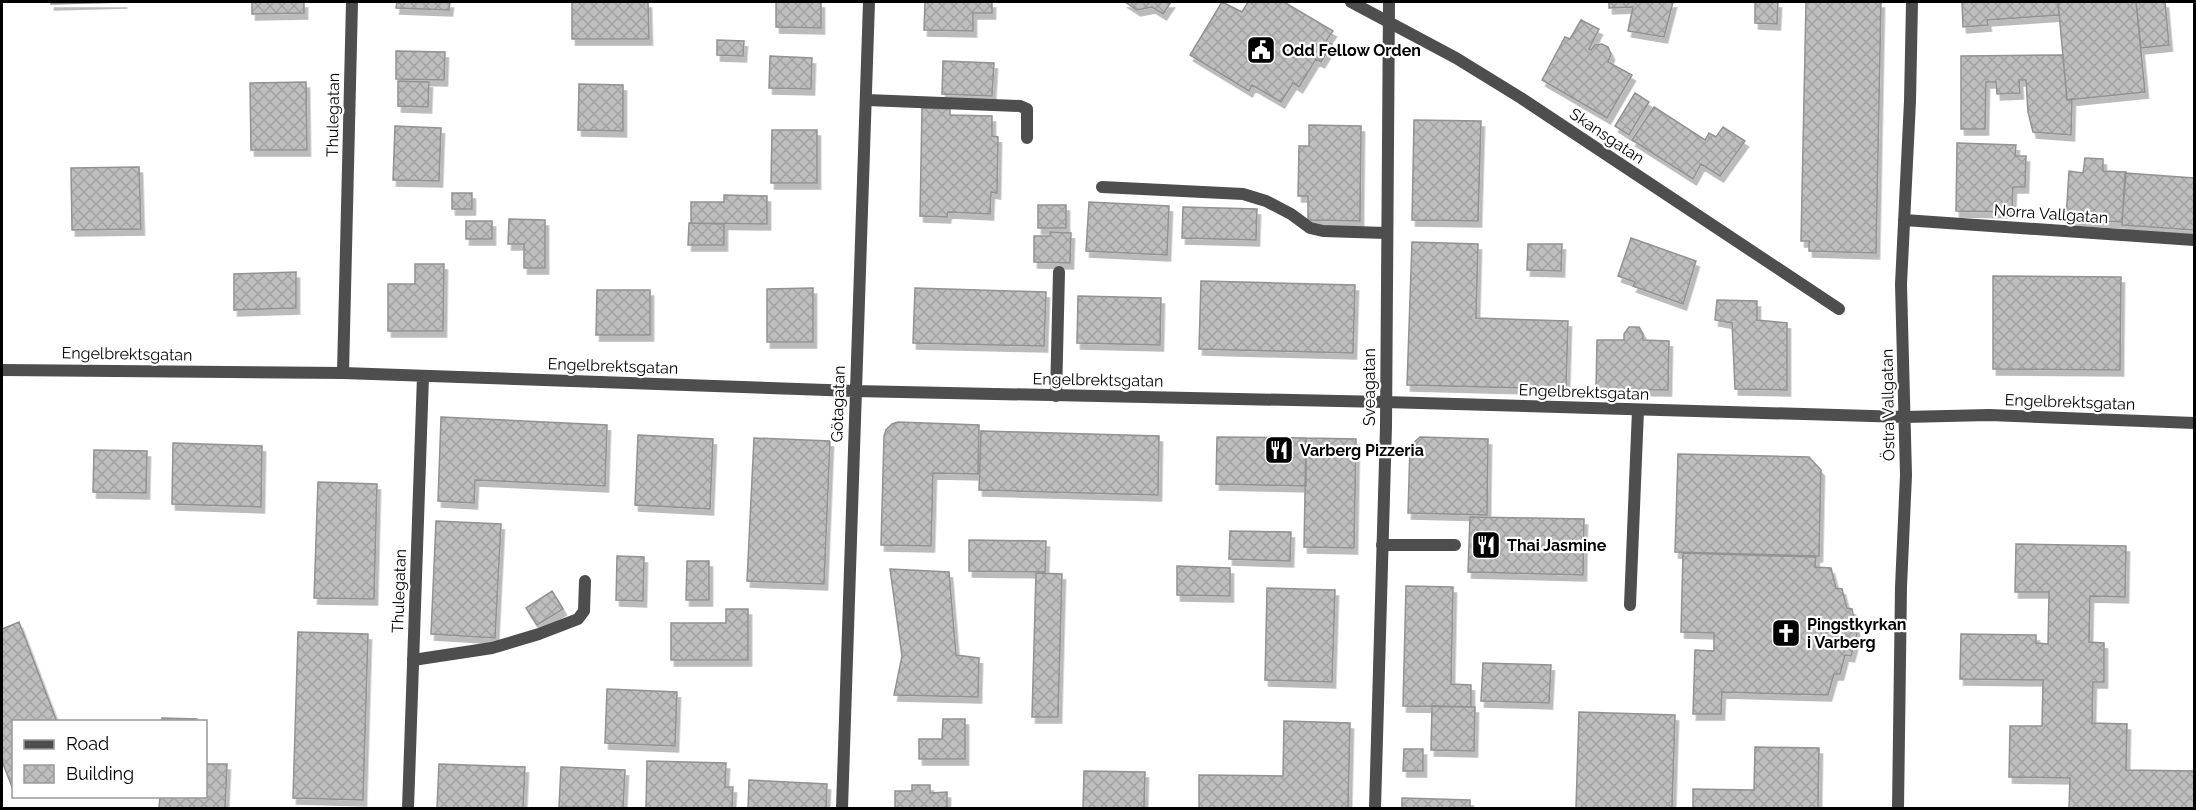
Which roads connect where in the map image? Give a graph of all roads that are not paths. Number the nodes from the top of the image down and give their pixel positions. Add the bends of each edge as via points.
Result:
1 (352, 2) edge
2 (869, 2) edge
3 (1351, 2) edge
4 (1389, 2) edge
5 (1912, 2) edge
6 (1388, 22) junction
7 (867, 100) junction
8 (1027, 138) dead end
9 (1102, 187) dead end
10 (1904, 220) junction
11 (1386, 233) junction
12 (2194, 240) edge
13 (1059, 272) dead end
14 (1839, 309) dead end
15 (2, 370) edge
16 (343, 373) junction
17 (423, 376) junction
18 (855, 391) junction
19 (1056, 396) junction
20 (1385, 402) junction
21 (1638, 410) junction
22 (1905, 417) junction
23 (2194, 423) edge
24 (1382, 545) junction
25 (1455, 545) dead end
26 (585, 581) dead end
27 (1630, 605) dead end
28 (413, 660) junction
29 (408, 808) edge
30 (842, 808) edge
31 (1375, 808) edge
32 (1898, 808) edge

1 - 16 street, Thulegatan
2 - 7 street, Götagatan
3 - 6 street, Skansgatan
4 - 6 street, Sveagatan
5 - 10 street, Östra Vallgatan
6 - 11 street, Sveagatan
6 - 14 street, Skansgatan via 1521,98
7 - 8 street via 1020,106 1027,109
7 - 18 street, Götagatan
9 - 11 street via 1243,194 1266,201 1310,228
10 - 12 street, Norra Vallgatan
10 - 22 street, Östra Vallgatan via 1901,284
11 - 20 street, Sveagatan
13 - 19 street
15 - 16 street, Engelbrektsgatan
16 - 17 street, Engelbrektsgatan
17 - 18 street, Engelbrektsgatan
17 - 28 street, Thulegatan
18 - 19 street, Engelbrektsgatan
18 - 30 street, Götagatan
19 - 20 street, Engelbrektsgatan
20 - 21 street, Engelbrektsgatan
20 - 24 street, Sveagatan
21 - 22 street, Engelbrektsgatan
21 - 27 street
22 - 23 street, Engelbrektsgatan via 1989,415
22 - 32 street, Östra Vallgatan
24 - 25 street
24 - 31 street, Sveagatan
26 - 28 street via 584,611 578,619 492,648
28 - 29 street, Thulegatan

